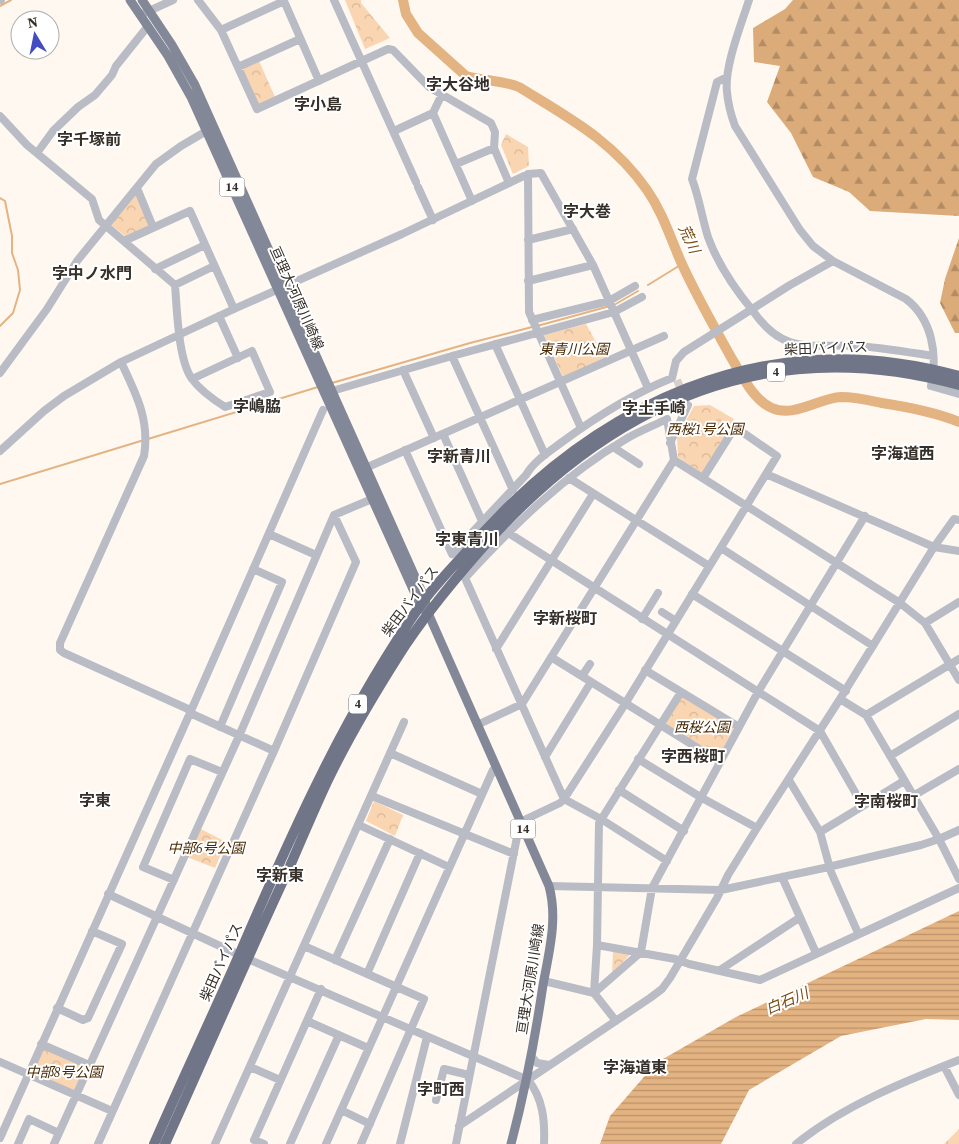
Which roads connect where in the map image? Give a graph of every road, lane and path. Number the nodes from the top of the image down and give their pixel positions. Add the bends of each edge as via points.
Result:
1 (130, 0) edge
2 (142, 0) edge
3 (173, 0) edge
4 (198, 0) edge
5 (334, 0) edge
6 (749, 0) edge
7 (144, 12) junction
8 (148, 26) junction
9 (220, 30) junction
10 (300, 39) junction
11 (362, 62) junction
12 (238, 67) junction
13 (727, 77) junction
14 (319, 81) junction
15 (442, 94) junction
16 (433, 113) junction
17 (0, 116) edge
18 (211, 129) junction
19 (394, 131) junction
20 (494, 148) junction
21 (37, 153) junction
22 (456, 164) junction
23 (528, 174) junction
24 (509, 184) junction
25 (137, 188) junction
26 (472, 201) junction
27 (433, 220) junction
28 (105, 225) junction
29 (153, 227) junction
30 (573, 229) junction
31 (124, 240) junction
32 (528, 240) junction
33 (205, 245) junction
34 (833, 261) junction
35 (593, 265) junction
36 (214, 266) junction
37 (155, 269) junction
38 (528, 281) junction
39 (175, 285) junction
40 (635, 286) dead end
41 (282, 288) junction
42 (642, 297) dead end
43 (612, 307) junction
44 (234, 309) junction
45 (751, 310) junction
46 (219, 316) junction
47 (534, 326) junction
48 (179, 334) junction
49 (664, 336) dead end
50 (495, 344) junction
51 (631, 350) junction
52 (452, 356) junction
53 (933, 356) junction
54 (238, 358) junction
55 (121, 362) junction
56 (403, 370) junction
57 (0, 373) edge
58 (933, 373) junction
59 (959, 376) edge
60 (192, 379) junction
61 (560, 382) junction
62 (708, 384) junction
63 (959, 385) edge
64 (326, 386) junction
65 (648, 388) junction
66 (959, 394) edge
67 (519, 400) junction
68 (688, 405) dead end
69 (323, 410) dead end
70 (480, 417) junction
71 (581, 428) junction
72 (443, 434) junction
73 (434, 438) junction
74 (670, 443) junction
75 (614, 447) junction
76 (406, 450) junction
77 (0, 451) edge
78 (544, 455) junction
79 (674, 460) junction
80 (639, 464) dead end
81 (363, 469) junction
82 (766, 474) junction
83 (569, 478) junction
84 (703, 478) junction
85 (513, 490) junction
86 (593, 494) junction
87 (372, 499) junction
88 (746, 506) junction
89 (334, 515) junction
90 (865, 516) junction
91 (959, 520) edge
92 (482, 521) junction
93 (637, 521) junction
94 (507, 532) junction
95 (268, 534) junction
96 (934, 547) junction
97 (721, 548) junction
98 (959, 551) edge
99 (316, 555) junction
100 (551, 560) junction
101 (837, 562) junction
102 (710, 566) junction
103 (253, 569) junction
104 (594, 588) junction
105 (658, 593) dead end
106 (692, 594) junction
107 (959, 602) edge
108 (900, 603) junction
109 (424, 606) junction
110 (810, 606) junction
111 (662, 612) dead end
112 (642, 619) junction
113 (676, 621) junction
114 (925, 623) junction
115 (667, 634) junction
116 (873, 646) junction
117 (496, 649) junction
118 (783, 651) junction
119 (551, 657) junction
120 (959, 659) edge
121 (590, 664) dead end
122 (950, 664) junction
123 (645, 670) junction
124 (582, 676) junction
125 (959, 680) edge
126 (591, 682) junction
127 (846, 691) junction
128 (681, 692) junction
129 (758, 692) junction
130 (840, 699) junction
131 (522, 704) junction
132 (625, 704) junction
133 (190, 713) junction
134 (959, 714) edge
135 (866, 715) junction
136 (404, 722) dead end
137 (477, 725) junction
138 (660, 725) junction
139 (220, 727) junction
140 (739, 727) junction
141 (820, 731) junction
142 (239, 736) junction
143 (274, 750) junction
144 (390, 753) junction
145 (890, 756) junction
146 (545, 757) junction
147 (638, 759) junction
148 (720, 762) junction
149 (496, 768) junction
150 (959, 769) edge
151 (222, 772) junction
152 (789, 780) junction
153 (904, 781) junction
154 (620, 790) junction
155 (482, 794) junction
156 (372, 796) junction
157 (913, 796) junction
158 (702, 798) junction
159 (564, 799) junction
160 (863, 806) junction
161 (601, 819) junction
162 (520, 822) junction
163 (359, 825) junction
164 (757, 828) junction
165 (959, 830) edge
166 (684, 832) junction
167 (820, 832) junction
168 (464, 834) junction
169 (390, 839) junction
170 (940, 839) junction
171 (420, 853) junction
172 (514, 854) junction
173 (667, 861) junction
174 (450, 867) junction
175 (830, 867) junction
176 (782, 877) junction
177 (959, 879) edge
178 (174, 880) junction
179 (549, 886) junction
180 (599, 887) junction
181 (652, 888) junction
182 (959, 888) edge
183 (722, 890) junction
184 (108, 894) junction
185 (156, 916) junction
186 (799, 918) junction
187 (92, 930) junction
188 (192, 933) junction
189 (858, 933) junction
190 (597, 945) junction
191 (304, 946) junction
192 (641, 952) junction
193 (816, 953) junction
194 (244, 956) junction
195 (336, 960) junction
196 (681, 961) junction
197 (720, 970) junction
198 (367, 974) junction
199 (290, 976) junction
200 (544, 981) junction
201 (396, 986) junction
202 (321, 989) junction
203 (594, 993) junction
204 (57, 1008) junction
205 (382, 1017) junction
206 (307, 1021) junction
207 (616, 1021) junction
208 (412, 1030) junction
209 (339, 1035) junction
210 (427, 1037) junction
211 (41, 1044) junction
212 (368, 1048) junction
213 (473, 1057) junction
214 (532, 1057) junction
215 (959, 1060) edge
216 (0, 1062) edge
217 (89, 1065) junction
218 (550, 1065) junction
219 (250, 1066) junction
220 (944, 1066) junction
221 (28, 1074) junction
222 (469, 1075) junction
223 (280, 1080) junction
224 (528, 1080) junction
225 (959, 1095) edge
226 (75, 1096) junction
227 (436, 1100) dead end
228 (341, 1110) junction
229 (112, 1111) junction
230 (370, 1124) junction
231 (459, 1126) junction
232 (59, 1133) junction
233 (0, 1138) edge
234 (253, 1142) edge
235 (18, 1144) edge
236 (54, 1144) edge
237 (98, 1144) edge
238 (154, 1144) edge
239 (165, 1144) edge
240 (215, 1144) edge
241 (264, 1144) edge
242 (290, 1144) edge
243 (326, 1144) edge
244 (361, 1144) edge
245 (400, 1144) edge
246 (456, 1144) edge
247 (511, 1144) edge
248 (544, 1144) edge
249 (796, 1144) edge

1 - 7 main road, 亘理大河原川崎線 / 14
2 - 7 main road, 亘理大河原川崎線 / 14
3 - 7 street
4 - 9 street
5 - 11 street
6 - 13 street
7 - 8 main road, 亘理大河原川崎線 / 14
7 - 18 main road, 亘理大河原川崎線 / 14 via 187,69
8 - 18 main road, 亘理大河原川崎線 / 14
8 - 21 street via 116,66 112,76 53,131
9 - 10 street via 284,1
9 - 12 street
10 - 12 street
10 - 14 street
11 - 14 street
11 - 15 street via 388,49 393,50 429,87
11 - 19 street
12 - 14 street via 257,109
13 - 34 street via 726,91 735,126 800,230 813,246
13 - 45 street via 717,82 692,178 708,238 718,261
15 - 16 street
15 - 20 street via 491,123 495,132
16 - 19 street
16 - 22 street
17 - 21 street
18 - 25 street via 156,164
18 - 41 main road, 亘理大河原川崎線 / 14
19 - 27 street
20 - 22 street
20 - 24 street
21 - 28 street via 92,199 99,220
22 - 26 street
23 - 24 street
23 - 30 street via 541,173
23 - 32 street
24 - 26 street
25 - 28 street
25 - 29 street
26 - 27 street
27 - 41 street
28 - 31 street
28 - 57 street
29 - 31 street
29 - 33 street via 190,211
30 - 32 street
30 - 35 street
31 - 37 street
32 - 38 street
33 - 36 street
33 - 37 street
34 - 45 street
34 - 53 street via 915,306 930,331
35 - 38 street
35 - 43 street
36 - 39 street
36 - 44 street
37 - 39 street
38 - 47 street via 529,312
39 - 48 street
40 - 43 street
41 - 44 street
41 - 64 main road, 亘理大河原川崎線 / 14
42 - 43 street
43 - 47 street
43 - 47 street
43 - 51 street
44 - 46 street
45 - 53 street via 773,333 790,342
45 - 65 street via 684,352 676,361 674,379
46 - 48 street
46 - 54 street
47 - 50 street
47 - 61 street
48 - 55 street
48 - 60 street
49 - 51 street
50 - 52 street
50 - 67 street
51 - 61 street
51 - 65 street
52 - 56 street
52 - 70 street
53 - 58 street
54 - 60 street
54 - 60 street via 252,351 270,392 225,407
55 - 77 street via 64,396
55 - 133 street via 141,409 146,445 139,469 59,646 64,653
56 - 64 street
56 - 73 street
58 - 59 highway, 柴田バイパス / 4
58 - 62 highway, 柴田バイパス / 4 via 815,368
58 - 62 highway, 柴田バイパス / 4 via 882,361 825,360 768,365
58 - 63 highway, 柴田バイパス / 4
58 - 66 street via 930,386
61 - 67 street
61 - 71 street
62 - 109 highway, 柴田バイパス / 4 via 642,416 566,466 492,536 438,599
62 - 109 highway, 柴田バイパス / 4 via 667,396 636,410 572,451 491,523
64 - 81 main road, 亘理大河原川崎線 / 14
65 - 71 street
67 - 70 street
67 - 78 street
68 - 74 street
69 - 95 street
70 - 72 street
70 - 85 street
71 - 78 street
72 - 73 street
72 - 92 street
73 - 76 street
74 - 75 street via 667,419
74 - 79 street
75 - 80 street
75 - 83 street
76 - 81 street
76 - 92 street via 452,554
78 - 85 street
79 - 84 street
79 - 93 street
81 - 87 main road, 亘理大河原川崎線 / 14
81 - 109 main road, 亘理大河原川崎線 / 14
82 - 84 street via 777,456 735,427
82 - 88 street
82 - 90 street
83 - 86 street
83 - 94 street
84 - 88 street
85 - 92 street
86 - 93 street
86 - 100 street
87 - 89 street
87 - 109 main road, 亘理大河原川崎線 / 14
88 - 97 street
88 - 101 street
89 - 99 street
89 - 143 street via 356,562
90 - 96 street
90 - 101 street
91 - 96 street via 954,519
93 - 102 street
93 - 104 street
94 - 100 street
94 - 117 street via 465,578
95 - 99 street
95 - 103 street
96 - 98 street
96 - 108 street
97 - 102 street
97 - 110 street
99 - 142 street
100 - 104 street
100 - 117 street
101 - 108 street
101 - 110 street
102 - 106 street
103 - 133 street
103 - 139 street via 282,582
104 - 112 street
104 - 119 street
105 - 112 street
106 - 113 street
106 - 118 street
107 - 114 street
108 - 114 street
108 - 116 street
109 - 137 main road, 亘理大河原川崎線 / 14
109 - 194 highway, 柴田バイパス / 4 via 369,685 339,740 289,842
110 - 116 street
110 - 118 street
111 - 113 street
112 - 115 street
113 - 115 street
114 - 122 street
115 - 123 street
115 - 129 street
116 - 127 street
117 - 131 street
118 - 127 street
118 - 129 street
119 - 124 street
119 - 131 street
120 - 122 street
121 - 124 street
122 - 125 street
122 - 135 street
123 - 128 street
123 - 132 street
124 - 126 street
126 - 132 street
126 - 146 street
127 - 130 street
128 - 138 street
128 - 140 street
129 - 140 street
129 - 141 street
130 - 135 street
130 - 141 street
131 - 137 street
131 - 146 street
132 - 138 street
132 - 159 street
133 - 139 street
133 - 184 street
134 - 145 street
135 - 145 street
136 - 144 street
137 - 149 main road, 亘理大河原川崎線 / 14
138 - 147 street
138 - 148 street
139 - 142 street
140 - 148 street
141 - 152 street
141 - 160 street
142 - 143 street
142 - 151 street
143 - 188 street
144 - 155 street
144 - 156 street
145 - 153 street
146 - 159 street
147 - 154 street
147 - 158 street
148 - 158 street
149 - 155 street
149 - 162 main road, 亘理大河原川崎線 / 14
150 - 157 street
151 - 178 street
151 - 178 street via 190,759 143,867
152 - 164 street
152 - 167 street
153 - 157 street
153 - 160 street
154 - 161 street
154 - 166 street
155 - 168 street
156 - 163 street
156 - 168 street
157 - 170 street
158 - 164 street
158 - 166 street
159 - 161 street
159 - 162 street
160 - 167 street
161 - 173 street
161 - 180 street
162 - 172 street, 14
162 - 179 main road, 亘理大河原川崎線 / 14
163 - 169 street
163 - 191 street
164 - 183 street
165 - 170 street
166 - 173 street
167 - 175 street
168 - 172 street
168 - 174 street
169 - 171 street
169 - 195 street
170 - 175 street
170 - 177 street
171 - 174 street
171 - 198 street
172 - 213 street, 14
173 - 181 street
174 - 201 street
175 - 176 street
175 - 189 street
176 - 183 street
176 - 186 street
178 - 185 street
179 - 180 street
179 - 200 main road, 亘理大河原川崎線 / 14 via 554,908
180 - 181 street
180 - 190 street
181 - 183 street
181 - 192 street
182 - 189 street
183 - 196 street
184 - 185 street
184 - 187 street
185 - 188 street
185 - 217 street
186 - 193 street
186 - 197 street
187 - 204 street
187 - 204 street via 122,944 88,1018 83,1020
188 - 194 street
188 - 229 street
189 - 193 street
190 - 192 street
190 - 203 street
191 - 195 street
191 - 199 street
192 - 196 street
192 - 203 street
193 - 197 street via 760,980
194 - 199 street
194 - 238 highway, 柴田バイパス / 4
194 - 239 highway, 柴田バイパス / 4
195 - 198 street
196 - 197 street
196 - 207 street via 662,989
198 - 201 street
199 - 202 street
199 - 219 street
200 - 203 street
200 - 214 main road, 亘理大河原川崎線 / 14
201 - 205 street
201 - 208 street via 424,999
202 - 205 street
202 - 206 street
203 - 207 street
204 - 211 street
205 - 208 street
205 - 212 street
206 - 209 street
206 - 223 street
207 - 218 street
208 - 210 street
208 - 230 street
209 - 212 street
209 - 242 street
210 - 213 street
210 - 245 street
211 - 217 street
211 - 221 street
212 - 228 street
213 - 222 street, 14
213 - 224 street
214 - 218 street via 537,1063
214 - 224 main road, 亘理大河原川崎線 / 14
215 - 220 street
216 - 221 street
217 - 226 street
218 - 224 street
219 - 223 street
219 - 240 street
220 - 225 street
220 - 249 street via 863,1102
221 - 226 street
221 - 233 street
222 - 227 street via 444,1069
222 - 231 street, 14
223 - 234 street
224 - 231 street
224 - 247 main road, 亘理大河原川崎線 / 14
224 - 248 street via 541,1104
226 - 229 street
226 - 232 street
228 - 230 street
228 - 243 street
229 - 237 street
230 - 244 street
231 - 246 street, 14
232 - 235 street via 29,1119
232 - 236 street
234 - 241 street

